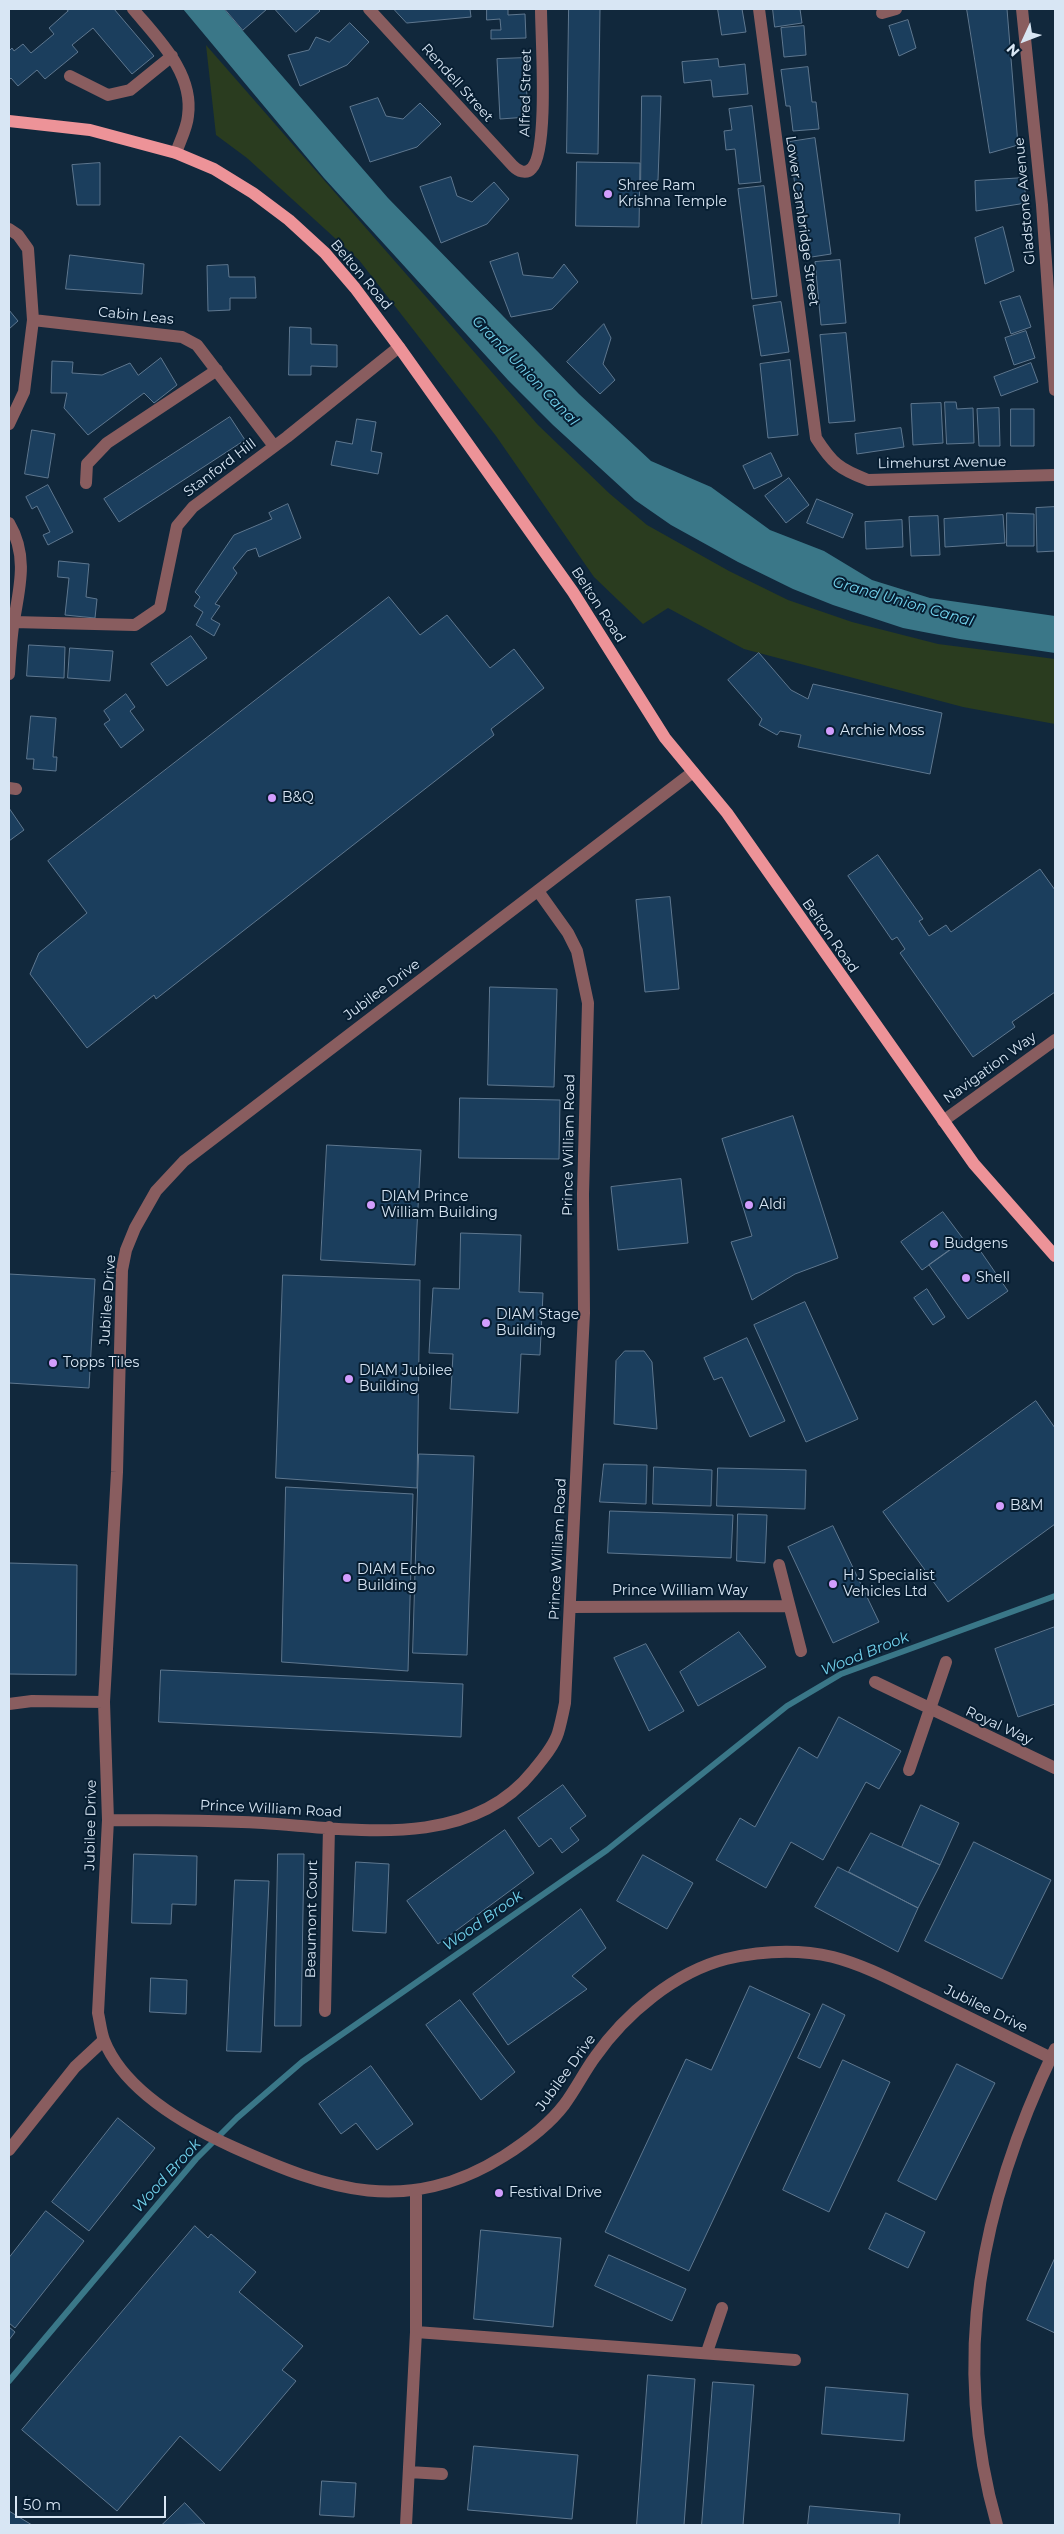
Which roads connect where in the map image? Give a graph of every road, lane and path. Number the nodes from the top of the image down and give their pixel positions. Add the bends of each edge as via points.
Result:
1 (133, 9) edge
2 (369, 9) edge
3 (541, 9) edge
4 (759, 9) edge
5 (896, 9) edge
6 (1022, 9) edge
7 (882, 13) dead end
8 (172, 56) junction
9 (70, 76) dead end
10 (9, 120) edge
11 (176, 153) junction
12 (526, 172) joint
13 (9, 229) edge
14 (33, 320) junction
15 (399, 347) junction
16 (217, 370) junction
17 (1055, 390) edge
18 (9, 424) edge
19 (816, 438) joint
20 (274, 446) junction
21 (1055, 475) edge
22 (86, 483) dead end
23 (9, 523) edge
24 (14, 622) junction
25 (9, 674) edge
26 (693, 772) junction
27 (538, 891) junction
28 (1055, 1040) edge
29 (943, 1121) junction
30 (1055, 1256) edge
31 (779, 1564) dead end
32 (789, 1606) junction
33 (570, 1607) junction
34 (800, 1651) dead end
35 (946, 1662) dead end
36 (875, 1682) dead end
37 (104, 1702) junction
38 (9, 1704) edge
39 (929, 1710) junction
40 (1055, 1768) edge
41 (909, 1770) dead end
42 (108, 1820) junction
43 (329, 1828) junction
44 (325, 2011) dead end
45 (104, 2040) junction
46 (1053, 2054) edge
47 (9, 2150) edge
48 (416, 2190) junction
49 (722, 2308) dead end
50 (416, 2332) junction
51 (707, 2352) junction
52 (795, 2360) dead end
53 (409, 2472) junction
54 (442, 2474) dead end
55 (406, 2525) edge
56 (998, 2525) edge

1 - 8 street
2 - 12 street, Rendell Street via 513,166
3 - 12 street, Alfred Street via 542,131 537,158 532,169
4 - 19 street, Lower Cambridge Street
5 - 7 street
6 - 17 street, Gladstone Avenue via 1042,205
8 - 9 street via 130,90 108,95
8 - 11 street via 189,92 188,117
10 - 11 main road, Belton Road via 90,130
11 - 15 main road, Belton Road via 214,169 289,220 325,253
13 - 14 street via 28,249
14 - 16 street, Cabin Leas via 182,337 197,345
14 - 18 street via 24,392
15 - 20 street, Stanford Hill
15 - 26 main road, Belton Road via 573,592 665,738
16 - 20 street, Cabin Leas
16 - 22 street via 107,443 87,464
19 - 21 street, Limehurst Avenue via 828,456 845,471 868,480
20 - 24 street, Stanford Hill via 192,507 177,526 160,608 135,625
23 - 24 street via 21,552 22,565
24 - 25 street
26 - 27 street, Jubilee Drive
26 - 29 main road, Belton Road via 727,813
27 - 33 street, Prince William Road via 577,951 588,1004 583,1194 584,1313
27 - 37 street, Jubilee Drive via 184,1161 156,1190 135,1228 126,1250 120,1302 117,1472
28 - 29 street, Navigation Way
29 - 30 main road, Belton Road via 1002,1198
31 - 32 street
32 - 33 street, Prince William Way
32 - 34 street
33 - 43 street, Prince William Road via 565,1703 558,1734 532,1772 510,1794 490,1809 443,1825 417,1829
35 - 39 street
36 - 39 street, Royal Way
37 - 38 street via 32,1701
37 - 42 street, Jubilee Drive
39 - 40 street, Royal Way
39 - 41 street
42 - 43 street, Prince William Road via 214,1820
42 - 45 street, Jubilee Drive via 98,2013
43 - 44 street, Beaumont Court
45 - 47 street via 75,2067
45 - 48 street, Jubilee Drive via 113,2058 149,2097 200,2133 328,2185 356,2190
46 - 48 street, Jubilee Drive via 835,1958 785,1951 727,1959 683,1978 645,2004 610,2038 552,2120 516,2149 467,2176
46 - 56 street via 1022,2125 996,2199 979,2282 975,2331 979,2432 989,2496
48 - 50 street
49 - 51 street
50 - 51 street
50 - 53 street
51 - 52 street
53 - 54 street
53 - 55 street

